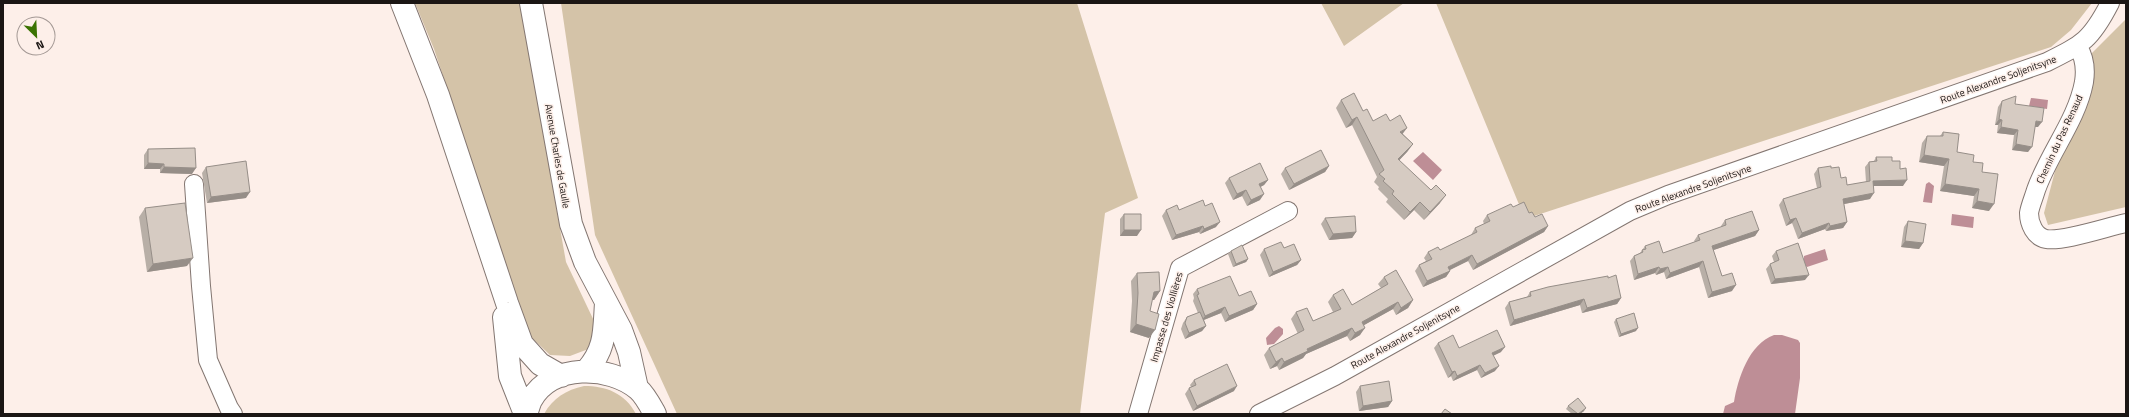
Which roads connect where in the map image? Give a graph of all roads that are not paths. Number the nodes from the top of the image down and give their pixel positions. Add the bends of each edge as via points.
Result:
1 (402, 3) edge
2 (531, 3) edge
3 (2110, 3) edge
4 (2078, 47) junction
5 (194, 184) dead end
6 (1288, 211) dead end
7 (2126, 223) edge
8 (501, 286) junction
9 (606, 303) junction
10 (587, 370) junction
11 (560, 376) junction
12 (637, 388) junction
13 (230, 412) edge
14 (526, 414) edge
15 (655, 414) edge
16 (1138, 414) edge
17 (1259, 414) edge

1 - 8 main road via 438,95
2 - 9 main road, Avenue Charles de Gaulle via 571,224 585,262
3 - 4 street, Route Alexandre Soljenitsyne via 2099,25
4 - 7 street, Chemin du Pas Renaud via 2083,55 2084,82 2074,111 2042,174 2029,213 2031,226 2037,235 2046,239
4 - 17 street, Route Alexandre Soljenitsyne via 2047,62 1668,195 1630,211 1335,376
5 - 13 street via 208,360
6 - 16 street, Impasse des Viollières via 1180,268
8 - 11 main road via 522,344 540,364
8 - 14 main road via 510,376
9 - 10 main road via 603,345
9 - 12 main road, Avenue Charles de Gaulle via 621,330
10 - 11 main road
10 - 12 main road via 603,372
11 - 14 main road via 543,386 532,399
12 - 15 main road

